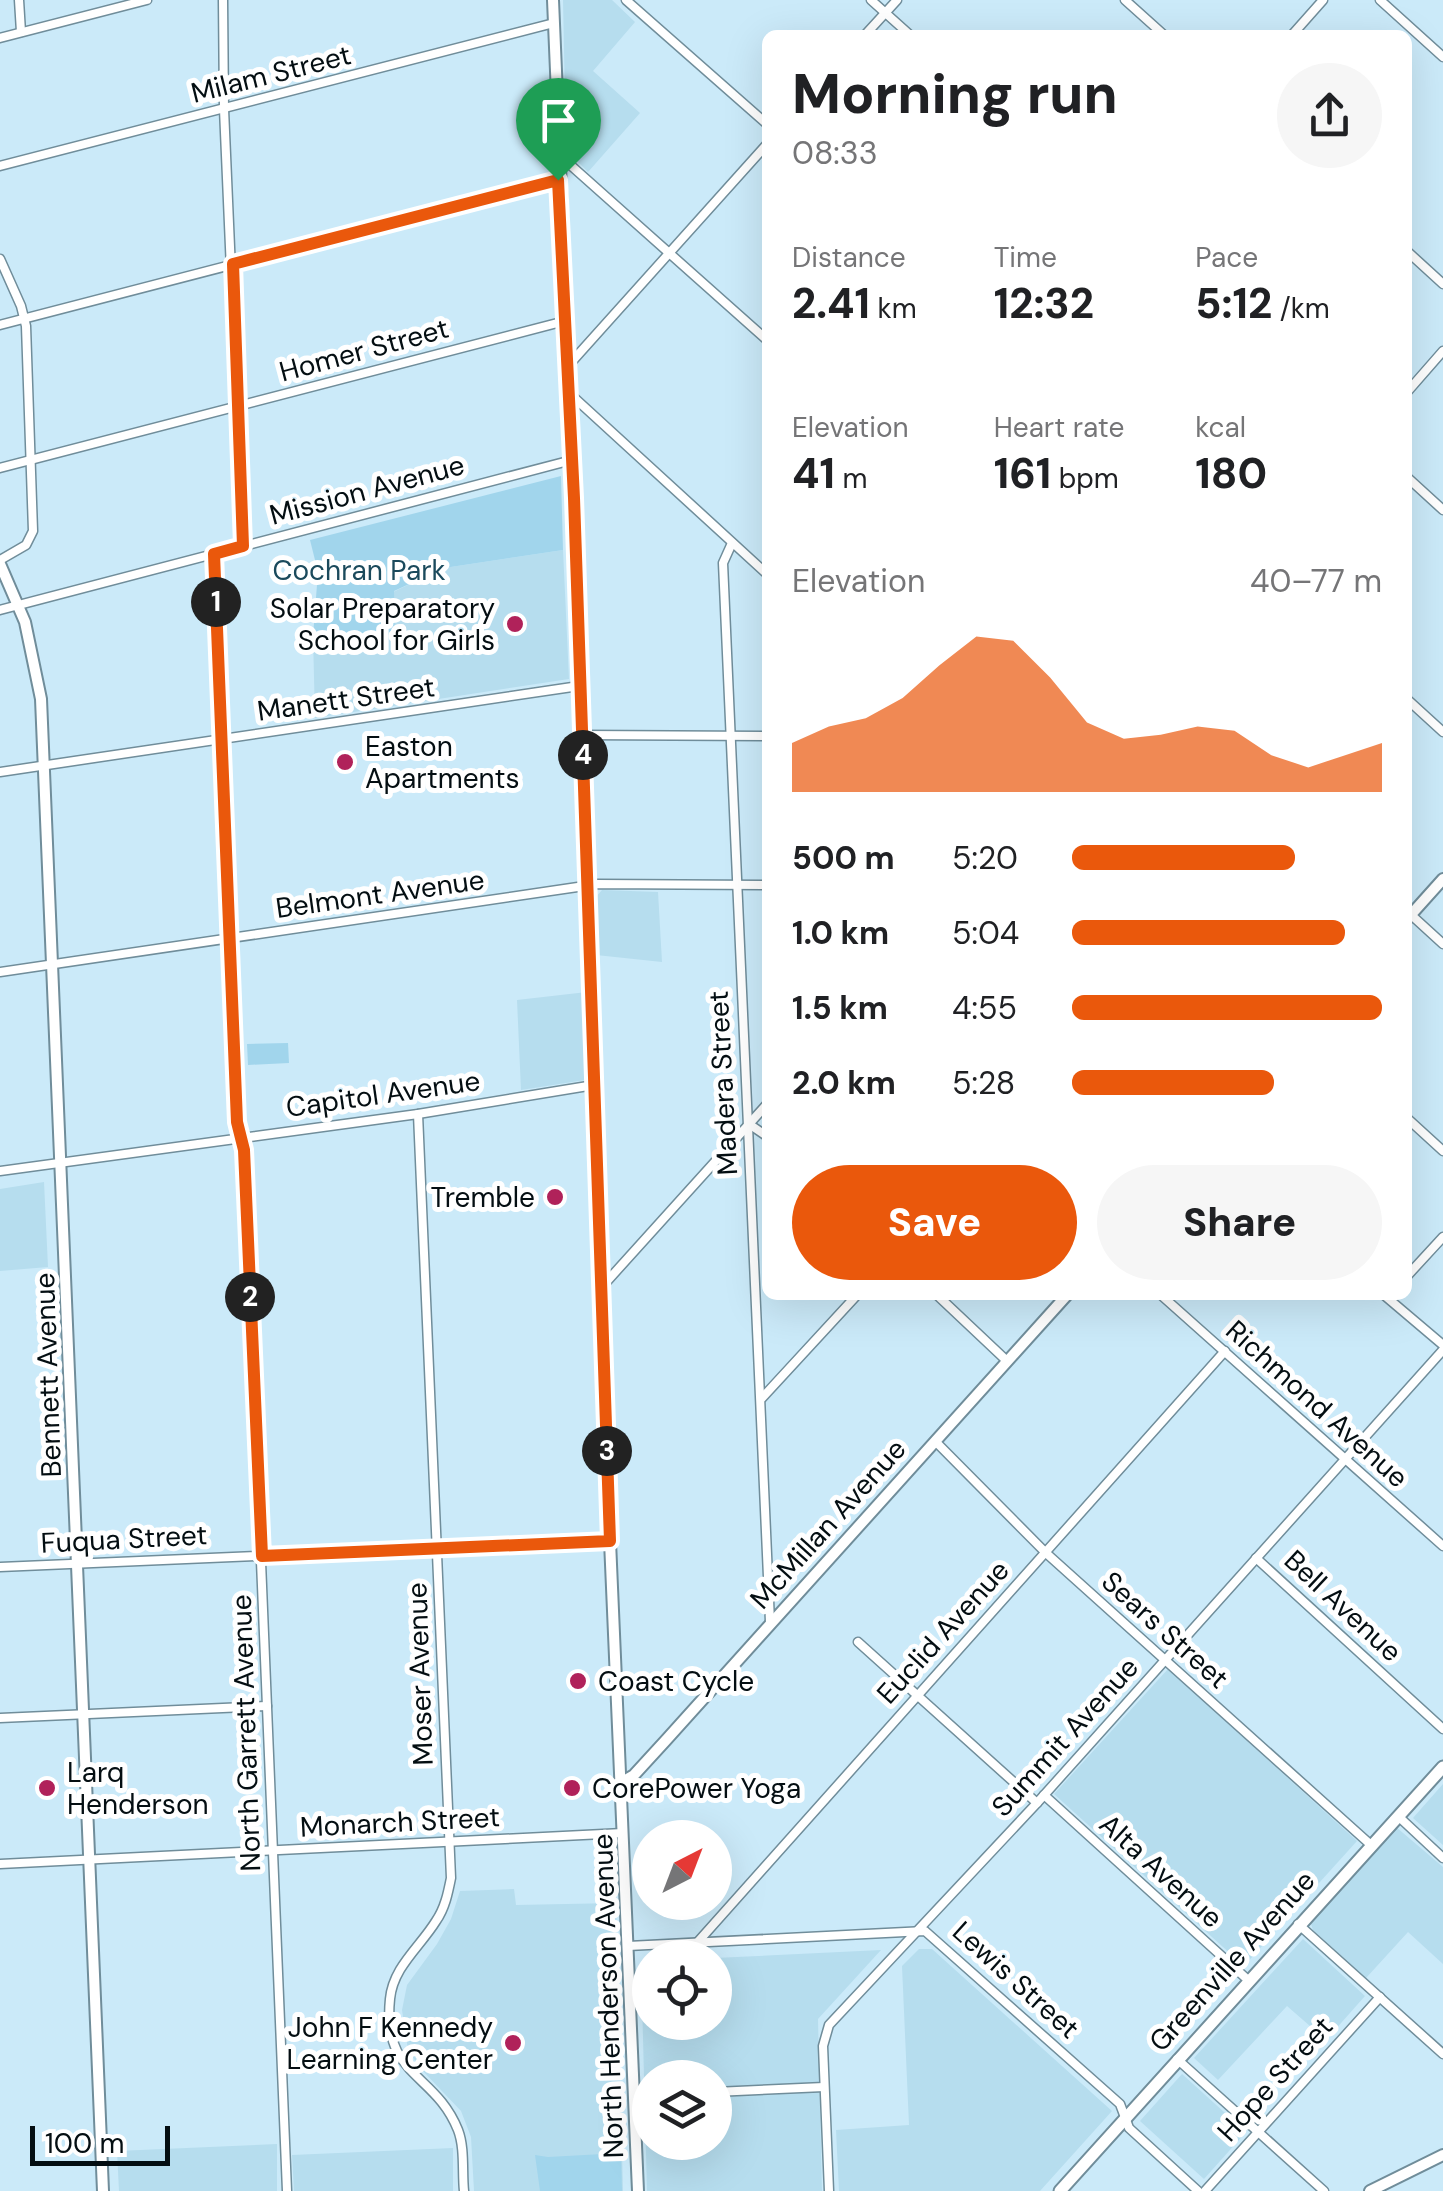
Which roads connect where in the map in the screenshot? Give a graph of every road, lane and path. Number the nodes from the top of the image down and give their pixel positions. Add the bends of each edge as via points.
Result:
1 (19, 0) edge
2 (148, 0) edge
3 (223, 0) edge
4 (553, 0) edge
5 (626, 0) edge
6 (871, 0) edge
7 (897, 0) edge
8 (1125, 0) edge
9 (1323, 0) edge
10 (1380, 0) edge
11 (885, 13) junction
12 (554, 23) junction
13 (870, 30) edge
14 (904, 30) edge
15 (1158, 30) edge
16 (1296, 30) edge
17 (21, 32) junction
18 (0, 38) edge
19 (1443, 57) edge
20 (224, 109) junction
21 (762, 121) edge
22 (762, 150) edge
23 (558, 154) junction
24 (0, 166) edge
25 (558, 180) junction
26 (669, 253) junction
27 (1412, 256) edge
28 (0, 259) edge
29 (233, 264) junction
30 (1443, 284) edge
31 (25, 318) junction
32 (565, 321) junction
33 (0, 325) edge
34 (762, 335) edge
35 (1443, 351) edge
36 (567, 368) junction
37 (1412, 386) edge
38 (568, 392) junction
39 (236, 407) junction
40 (32, 459) junction
41 (572, 460) junction
42 (0, 468) edge
43 (1412, 482) edge
44 (1443, 510) edge
45 (732, 543) junction
46 (243, 546) junction
47 (214, 554) junction
48 (0, 562) edge
49 (762, 570) edge
50 (19, 606) junction
51 (0, 610) edge
52 (580, 686) junction
53 (1412, 704) edge
54 (1443, 732) edge
55 (583, 734) junction
56 (730, 736) junction
57 (762, 736) edge
58 (222, 740) junction
59 (45, 766) junction
60 (0, 772) edge
61 (1443, 879) edge
62 (736, 884) junction
63 (762, 884) edge
64 (586, 887) junction
65 (1412, 911) edge
66 (1412, 918) edge
67 (230, 939) junction
68 (1443, 944) edge
69 (50, 966) junction
70 (0, 972) edge
71 (594, 1084) junction
72 (762, 1109) edge
73 (418, 1114) junction
74 (1412, 1123) edge
75 (748, 1124) junction
76 (762, 1133) edge
77 (241, 1138) junction
78 (1443, 1151) edge
79 (59, 1163) junction
80 (0, 1172) edge
81 (1443, 1236) edge
82 (1412, 1271) edge
83 (600, 1289) junction
84 (852, 1300) edge
85 (942, 1300) edge
86 (1062, 1300) edge
87 (1168, 1300) edge
88 (1391, 1300) edge
89 (1443, 1347) edge
90 (1225, 1352) junction
91 (1007, 1361) junction
92 (762, 1398) junction
93 (935, 1441) junction
94 (1345, 1458) junction
95 (610, 1541) junction
96 (1443, 1546) edge
97 (436, 1548) junction
98 (1046, 1553) junction
99 (262, 1556) junction
100 (1256, 1558) junction
101 (77, 1564) junction
102 (0, 1567) edge
103 (770, 1622) junction
104 (858, 1642) dead end
105 (1164, 1660) junction
106 (916, 1696) junction
107 (267, 1706) junction
108 (82, 1714) junction
109 (0, 1718) edge
110 (1443, 1729) edge
111 (1443, 1767) edge
112 (622, 1782) junction
113 (1044, 1795) junction
114 (1036, 1803) junction
115 (1398, 1816) junction
116 (623, 1833) junction
117 (449, 1842) junction
118 (1371, 1845) junction
119 (274, 1850) junction
120 (1443, 1858) edge
121 (88, 1860) junction
122 (0, 1864) edge
123 (1298, 1924) junction
124 (915, 1932) junction
125 (700, 1940) edge
126 (732, 1942) edge
127 (628, 1946) junction
128 (632, 1946) edge
129 (1248, 1980) junction
130 (1380, 1997) junction
131 (1443, 2054) edge
132 (1177, 2059) junction
133 (633, 2060) edge
134 (824, 2087) junction
135 (732, 2091) edge
136 (1125, 2116) junction
137 (1258, 2132) junction
138 (1439, 2157) edge
139 (637, 2160) edge
140 (1443, 2168) edge
141 (1389, 2187) edge
142 (104, 2191) edge
143 (286, 2191) edge
144 (464, 2191) edge
145 (638, 2191) edge
146 (829, 2191) edge
147 (1060, 2191) edge
148 (1202, 2191) edge
149 (1324, 2191) edge
150 (1370, 2191) edge

1 - 17 street
2 - 17 street
3 - 20 street
4 - 12 street, North Henderson Avenue
5 - 21 street
6 - 11 street
7 - 11 street
8 - 15 street
9 - 16 street
10 - 19 street
11 - 13 street
11 - 14 street
12 - 20 street, Milam Street
12 - 23 street, North Henderson Avenue
17 - 18 street
20 - 24 street, Milam Street
20 - 29 street
22 - 26 street
23 - 25 street, North Henderson Avenue
23 - 26 street
25 - 29 street
25 - 32 street, North Henderson Avenue
26 - 34 street
26 - 36 street
27 - 30 street
28 - 31 street
29 - 31 street
29 - 39 street
31 - 33 street
31 - 40 street
32 - 36 street, North Henderson Avenue
32 - 39 street, Homer Street
35 - 37 street
36 - 38 street, North Henderson Avenue
38 - 41 street, North Henderson Avenue
38 - 45 street
39 - 40 street, Homer Street
39 - 46 street
40 - 42 street, Homer Street
40 - 48 street via 31,539
41 - 46 street, Mission Avenue
41 - 52 street, North Henderson Avenue
43 - 44 street
45 - 49 street
45 - 56 street, Madera Street via 723,563
46 - 47 street, Mission Avenue
47 - 50 street, Mission Avenue
47 - 58 street, North Garrett Avenue
48 - 50 street, Bennett Avenue
50 - 51 street, Mission Avenue
50 - 59 street, Bennett Avenue via 36,668
52 - 55 street, North Henderson Avenue
52 - 58 street, Manett Street
53 - 54 street
55 - 56 street
55 - 64 street, North Henderson Avenue
56 - 57 street
56 - 62 street, Madera Street
58 - 59 street, Manett Street
58 - 67 street, North Garrett Avenue
59 - 60 street, Manett Street
59 - 69 street, Bennett Avenue
61 - 65 street
62 - 63 street, Belmont Avenue
62 - 64 street, Belmont Avenue
62 - 75 street, Madera Street
64 - 67 street, Belmont Avenue
64 - 71 street, North Henderson Avenue
66 - 68 street
67 - 69 street, Belmont Avenue
67 - 77 street, North Garrett Avenue
69 - 70 street, Belmont Avenue
69 - 79 street, Bennett Avenue
71 - 73 street, Capitol Avenue
71 - 83 street, North Henderson Avenue
72 - 75 street
73 - 77 street, Capitol Avenue
73 - 97 street, Moser Avenue
74 - 78 street
75 - 76 street
75 - 83 street
75 - 92 street, Madera Street
77 - 79 street, Capitol Avenue
77 - 99 street, North Garrett Avenue
79 - 80 street, Capitol Avenue
79 - 101 street, Bennett Avenue
81 - 82 street
83 - 95 street, North Henderson Avenue
84 - 92 street
85 - 91 street
86 - 91 street, McMillan Avenue
87 - 90 street, Richmond Avenue
88 - 89 street
89 - 94 street, Summit Avenue
90 - 94 street, Richmond Avenue
90 - 98 street, Euclid Avenue
91 - 93 street, McMillan Avenue
92 - 103 street, Madera Street
93 - 98 street, Sears Street
93 - 103 street, McMillan Avenue
94 - 96 street, Richmond Avenue
94 - 100 street, Summit Avenue
95 - 97 street, Fuqua Street
95 - 112 street, North Henderson Avenue
97 - 99 street, Fuqua Street
97 - 117 street, Moser Avenue
98 - 105 street, Sears Street
98 - 106 street, Euclid Avenue
99 - 101 street, Fuqua Street
99 - 107 street, North Garrett Avenue
100 - 105 street, Summit Avenue
100 - 110 street, Bell Avenue
101 - 102 street, Fuqua Street
101 - 108 street, Bennett Avenue
103 - 112 street, McMillan Avenue
104 - 106 street
105 - 113 street, Summit Avenue
105 - 118 street, Sears Street
106 - 114 street
106 - 125 street, Euclid Avenue
107 - 108 street
107 - 119 street, North Garrett Avenue
108 - 109 street
108 - 121 street, Bennett Avenue
111 - 115 main road, Greenville Avenue
112 - 116 street, North Henderson Avenue
113 - 114 street, Summit Avenue
113 - 129 street, Alta Avenue
114 - 124 street, Summit Avenue
115 - 118 main road, Greenville Avenue
115 - 120 street
116 - 117 street, Monarch Street
116 - 127 street, North Henderson Avenue
117 - 119 street, Monarch Street
117 - 144 street, Moser Avenue via 448,1897 398,1971 388,2028 400,2059 457,2127
118 - 123 main road, Greenville Avenue
119 - 121 street, Monarch Street
119 - 143 street, North Garrett Avenue
121 - 122 street, Monarch Street
121 - 142 street, Bennett Avenue
123 - 129 main road, Greenville Avenue
123 - 130 street
124 - 126 street, Lewis Street
124 - 134 street, Summit Avenue via 829,2025 822,2046
124 - 136 street, Lewis Street via 932,1936 1120,2104
127 - 128 street, Lewis Street
127 - 133 street, North Henderson Avenue
129 - 132 main road, Greenville Avenue
130 - 131 street
130 - 137 street, Hope Street
132 - 136 main road, Greenville Avenue
132 - 137 street
134 - 135 street
134 - 146 street, Summit Avenue
136 - 147 main road, Greenville Avenue
136 - 148 street, Lewis Street via 1130,2128
137 - 148 street, Hope Street
137 - 149 street
138 - 140 street
138 - 141 street
139 - 145 street, North Henderson Avenue
141 - 150 street

